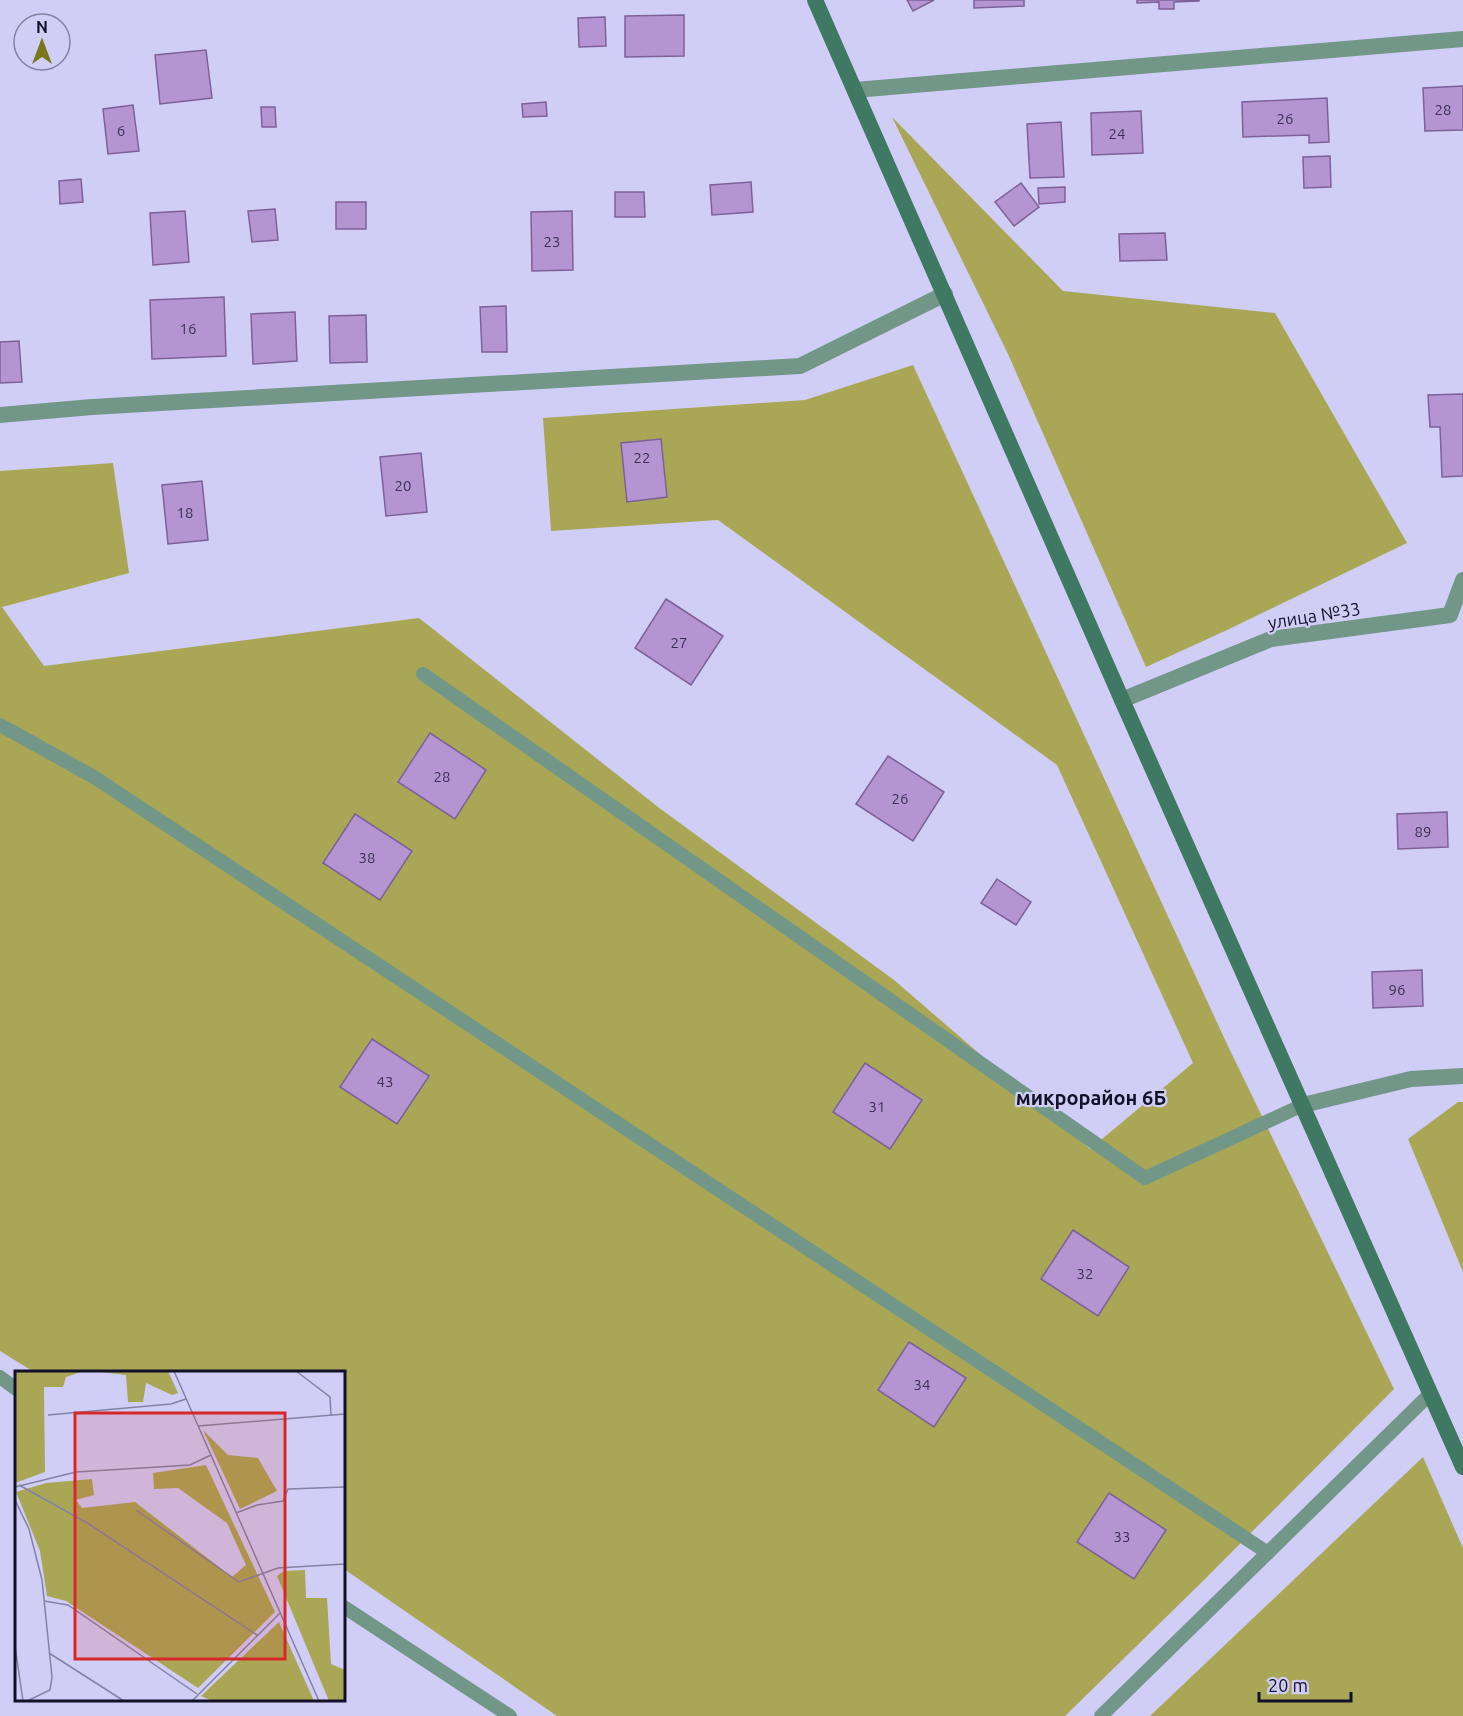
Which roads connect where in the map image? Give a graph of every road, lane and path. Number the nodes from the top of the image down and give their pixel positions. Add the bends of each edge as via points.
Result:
1 (815, 0) edge
2 (1463, 39) edge
3 (855, 90) junction
4 (945, 294) junction
5 (0, 415) edge
6 (1463, 580) edge
7 (423, 674) dead end
8 (1122, 700) junction
9 (0, 725) edge
10 (1463, 1076) edge
11 (1303, 1105) junction
12 (0, 1377) edge
13 (15, 1388) edge
14 (1430, 1394) junction
15 (1463, 1467) edge
16 (1268, 1552) junction
17 (345, 1608) edge
18 (510, 1716) edge
19 (1101, 1716) edge

1 - 3 main road
2 - 3 street
3 - 4 main road
4 - 5 street via 800,366
4 - 8 main road
6 - 8 street, улица №33 via 1450,615 1271,639
7 - 11 lane via 1145,1178
8 - 11 main road
9 - 16 lane via 94,777
10 - 11 street via 1412,1079
11 - 14 main road
12 - 13 lane
14 - 15 main road
14 - 16 lane
16 - 19 lane
17 - 18 lane

